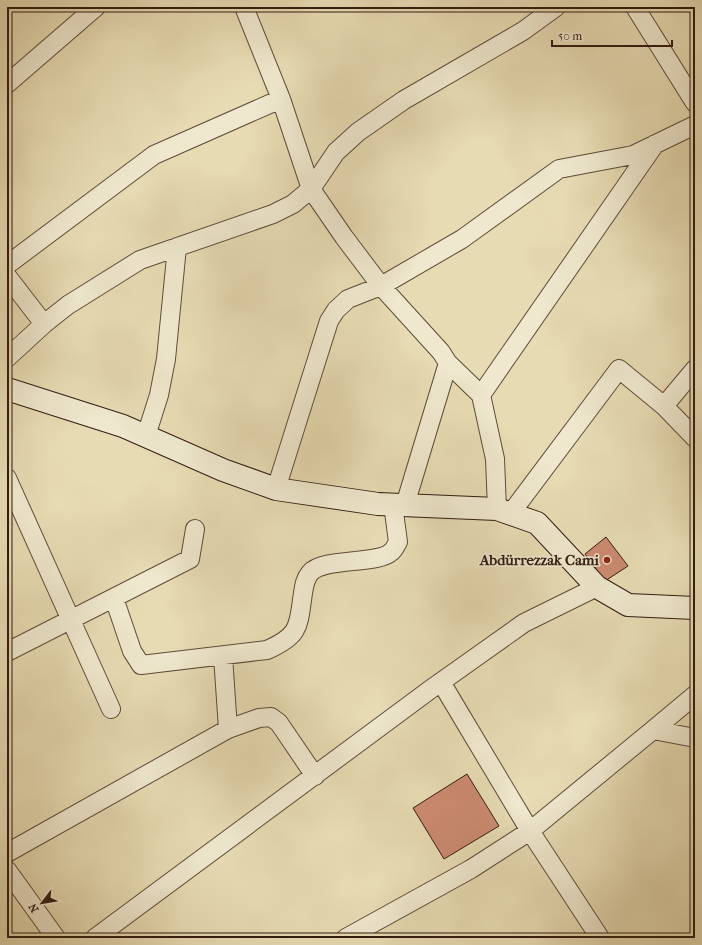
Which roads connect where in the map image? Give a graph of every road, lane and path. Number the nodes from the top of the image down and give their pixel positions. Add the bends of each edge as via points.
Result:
1 (96, 7) edge
2 (244, 7) edge
3 (556, 7) edge
4 (635, 7) edge
5 (7, 84) edge
6 (281, 99) junction
7 (695, 103) edge
8 (695, 125) edge
9 (656, 144) junction
10 (311, 189) junction
11 (177, 247) junction
12 (7, 266) edge
13 (7, 276) edge
14 (380, 286) junction
15 (44, 324) junction
16 (7, 358) edge
17 (448, 363) junction
18 (695, 369) edge
19 (7, 389) edge
20 (481, 395) junction
21 (664, 406) junction
22 (146, 436) junction
23 (695, 438) edge
24 (7, 478) edge
25 (276, 488) junction
26 (399, 504) junction
27 (504, 511) junction
28 (195, 529) dead end
29 (597, 587) junction
30 (114, 598) junction
31 (695, 608) edge
32 (71, 620) junction
33 (7, 652) edge
34 (223, 656) junction
35 (441, 682) junction
36 (695, 695) edge
37 (111, 710) dead end
38 (228, 730) junction
39 (653, 730) junction
40 (695, 738) edge
41 (315, 776) junction
42 (530, 831) junction
43 (7, 853) edge
44 (7, 870) edge
45 (56, 938) edge
46 (95, 938) edge
47 (346, 938) edge
48 (600, 938) edge

1 - 5 street
2 - 6 street
3 - 10 street via 523,31 404,100 358,132 336,152
4 - 7 street
6 - 10 street
6 - 12 street via 154,155
8 - 9 street
9 - 14 street via 633,155 559,169 462,239
9 - 20 street
10 - 11 street via 292,204 273,214
10 - 14 street
11 - 15 street via 140,260 68,305
11 - 22 street via 166,359 159,395
13 - 15 street
14 - 17 street via 441,352
14 - 25 street via 348,299 336,310 329,322
15 - 16 street
17 - 20 street
17 - 26 street
18 - 21 street
19 - 22 street via 123,426
20 - 27 street
21 - 23 street
21 - 27 street via 619,369
22 - 25 street via 223,470
24 - 32 street
25 - 26 street via 378,504
26 - 27 street
26 - 34 street via 398,542 391,553 320,566 310,572 305,582 298,627 292,635 267,650
27 - 29 street via 537,523
28 - 30 street via 190,559
29 - 31 street via 628,605
29 - 35 street via 524,623
30 - 32 street
30 - 34 street via 132,651 141,665
32 - 33 street
32 - 37 street
34 - 38 street
35 - 41 street
35 - 42 street
36 - 39 street
38 - 41 street via 260,718 271,717 279,723
38 - 43 street
39 - 40 street
39 - 42 street
41 - 46 street
42 - 47 street via 471,869
42 - 48 street
44 - 45 street

